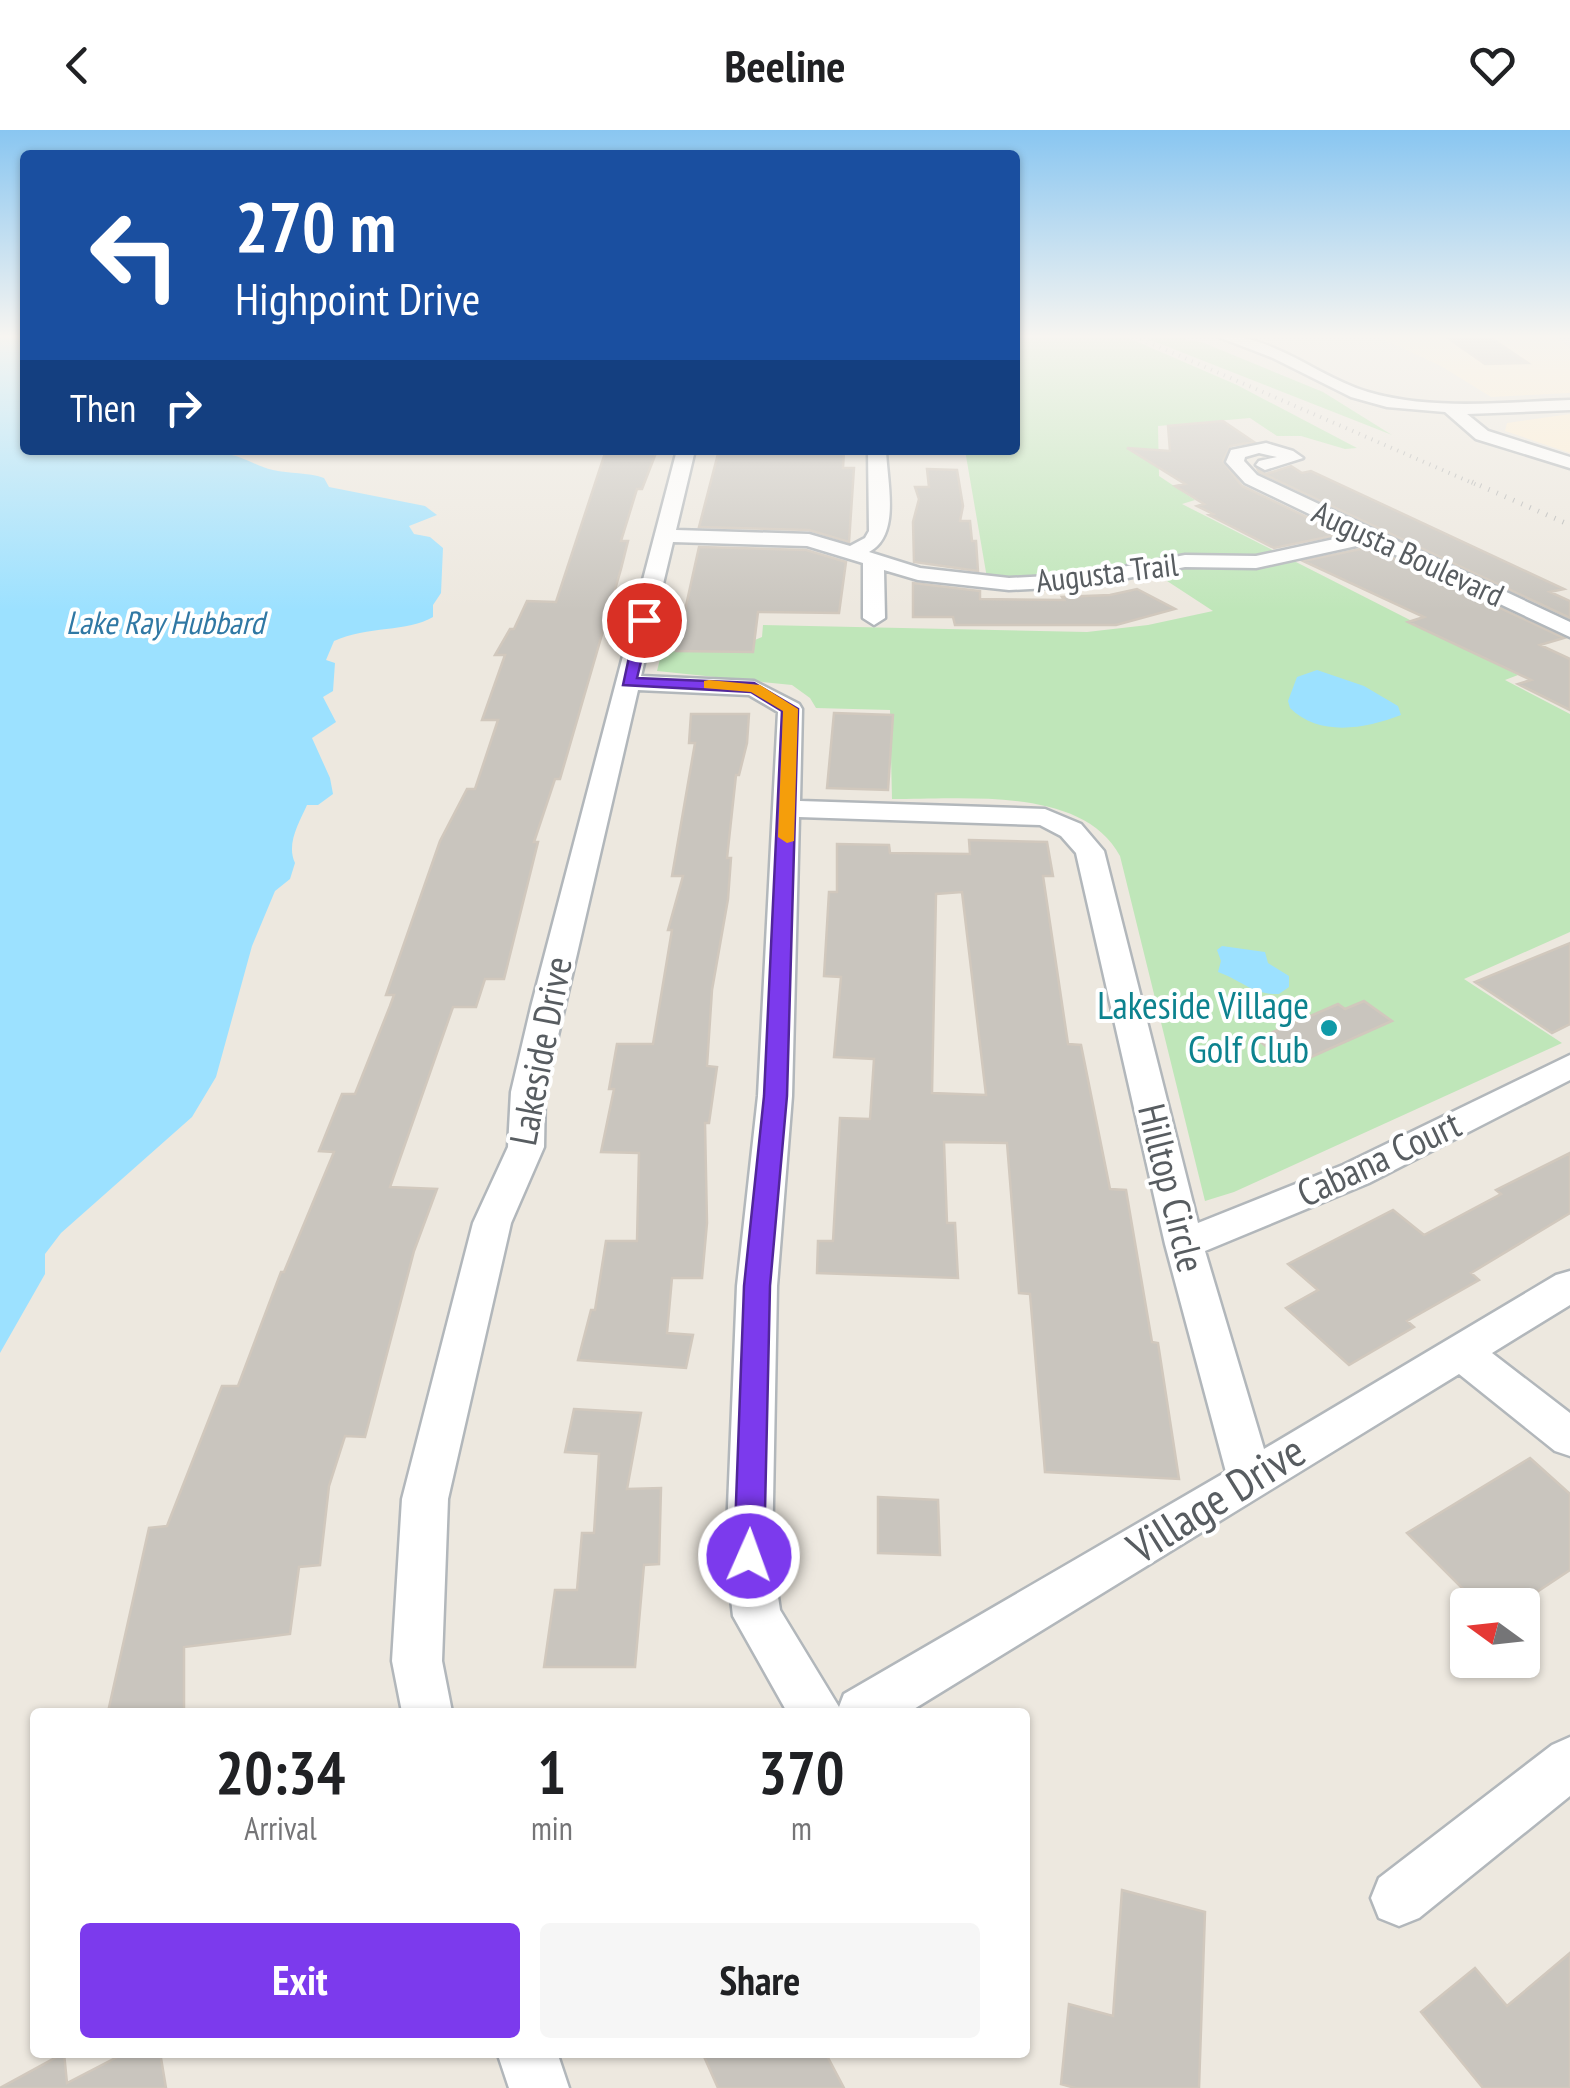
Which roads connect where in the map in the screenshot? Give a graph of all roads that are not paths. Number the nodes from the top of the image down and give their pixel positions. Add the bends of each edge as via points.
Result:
1 (1474, 427) edge
2 (685, 455) edge
3 (877, 455) edge
4 (1570, 462) edge
5 (1265, 465) dead end
6 (667, 536) junction
7 (1371, 537) junction
8 (864, 555) junction
9 (874, 618) dead end
10 (1570, 630) edge
11 (628, 682) junction
12 (789, 809) junction
13 (1569, 1067) edge
14 (1184, 1244) junction
15 (1570, 1286) edge
16 (1461, 1352) junction
17 (1570, 1438) edge
18 (1250, 1478) junction
19 (426, 1708) edge
20 (813, 1708) edge
21 (869, 1708) edge
22 (1570, 1763) edge
23 (1398, 1898) dead end
24 (529, 2058) edge
25 (539, 2088) edge

1 - 4 street
2 - 6 street, Lakeside Drive
3 - 8 street via 880,531
5 - 7 street, Augusta Boulevard via 1294,458 1256,448 1237,454 1235,462 1251,480
6 - 8 street, Augusta Trail via 786,538
6 - 11 street, Lakeside Drive
7 - 8 street, Augusta Trail via 1256,562 1186,561 1046,583 950,580
7 - 10 street, Augusta Boulevard
8 - 9 street
11 - 12 street via 754,688 780,700 790,709
11 - 19 street, Lakeside Drive via 546,1007 528,1092 526,1148 492,1223 425,1500 417,1660
12 - 14 street, Hilltop Circle via 1046,817 1071,830 1090,851
12 - 20 street via 775,1096 757,1286 749,1556 757,1616
13 - 14 street, Cabana Court via 1356,1174
14 - 18 street, Hilltop Circle
15 - 16 street, Village Drive
16 - 17 street
16 - 18 street, Village Drive
18 - 21 street, Village Drive
22 - 23 street
24 - 25 street

